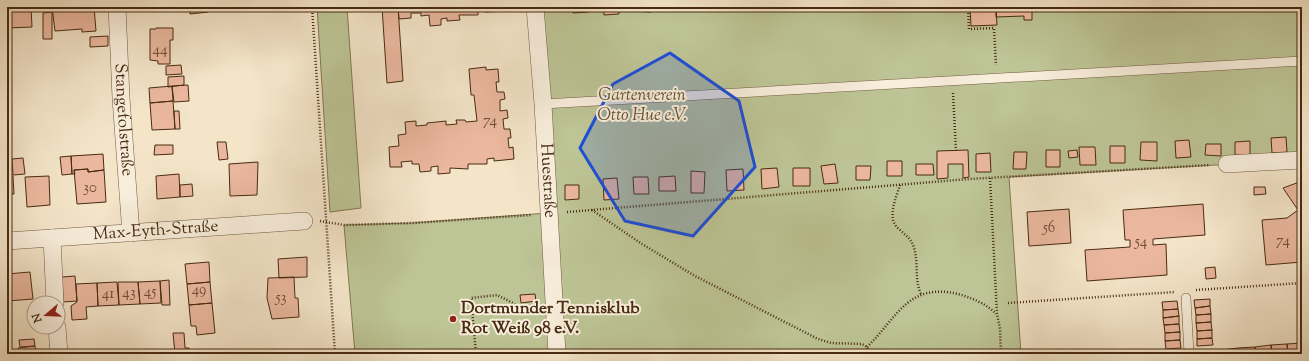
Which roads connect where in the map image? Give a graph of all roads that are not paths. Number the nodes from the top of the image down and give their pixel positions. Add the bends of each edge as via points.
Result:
1 (117, 7) edge
2 (536, 7) edge
3 (1302, 61) edge
4 (543, 104) junction
5 (1302, 160) edge
6 (1227, 164) road end
7 (304, 221) dead end
8 (131, 233) junction
9 (52, 238) junction
10 (7, 241) edge
11 (55, 295) edge
12 (1186, 298) dead end
13 (58, 335) edge
14 (59, 354) edge
15 (557, 354) edge
16 (1189, 354) edge

1 - 8 street, Stangefolstraße
2 - 4 street, Huestraße
3 - 4 lane
4 - 15 street, Huestraße
5 - 6 street
7 - 8 street, Max-Eyth-Straße
8 - 9 street, Max-Eyth-Straße
9 - 10 street, Max-Eyth-Straße
9 - 11 street
12 - 16 lane
13 - 14 street

